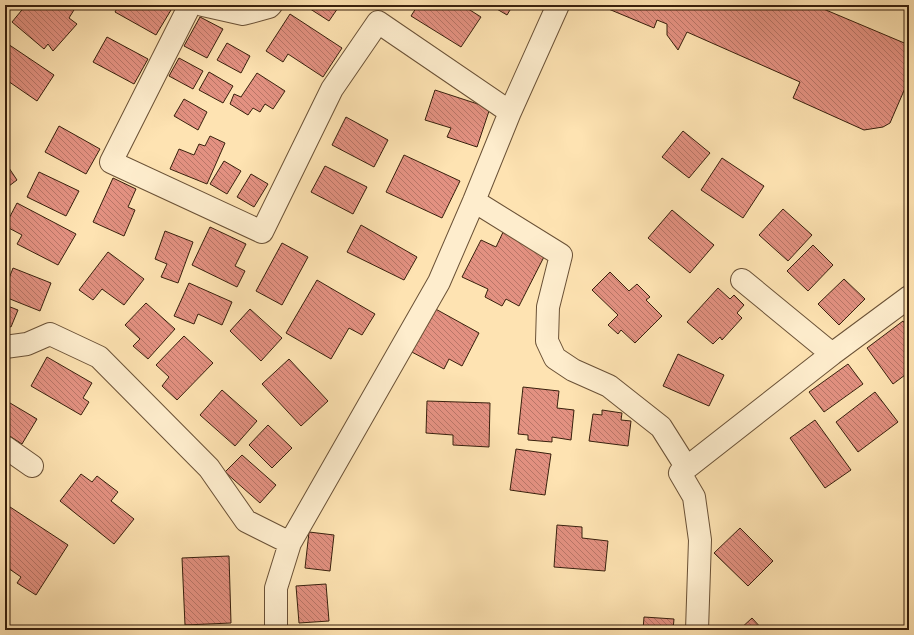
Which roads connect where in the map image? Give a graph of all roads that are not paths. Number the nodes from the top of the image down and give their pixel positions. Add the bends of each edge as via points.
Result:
1 (190, 5) edge
2 (203, 5) edge
3 (271, 5) edge
4 (558, 5) edge
5 (510, 112) junction
6 (474, 201) junction
7 (742, 280) dead end
8 (909, 297) edge
9 (5, 346) edge
10 (832, 354) junction
11 (5, 447) edge
12 (32, 466) dead end
13 (680, 473) junction
14 (290, 543) junction
15 (276, 630) edge
16 (696, 630) edge

1 - 5 street via 111,162 262,232 332,89 378,22
2 - 3 street via 243,14 269,8
4 - 5 street
5 - 6 street
6 - 13 street via 561,255 548,308 547,341 555,358 573,370 609,386 661,427 684,465
6 - 14 street via 439,282
7 - 10 street
8 - 10 street
9 - 14 street via 27,344 50,334 99,357 209,468 246,521
10 - 13 street
11 - 12 street
13 - 16 street via 694,497 700,540
14 - 15 street via 276,588

